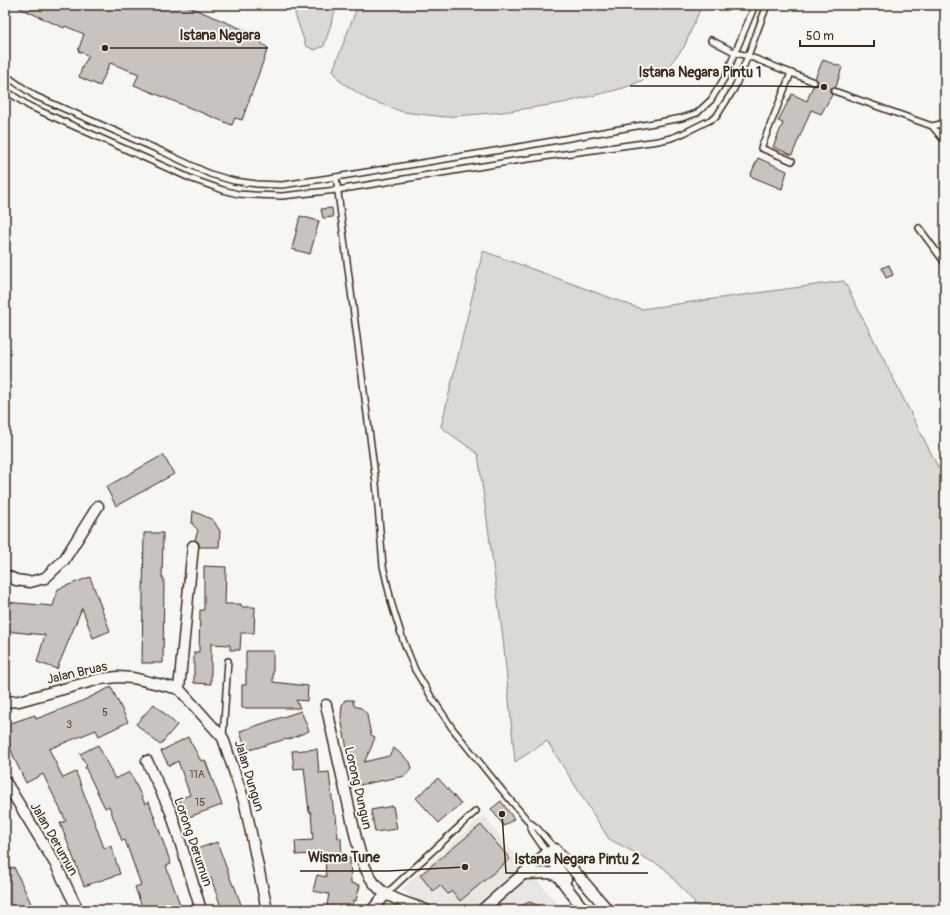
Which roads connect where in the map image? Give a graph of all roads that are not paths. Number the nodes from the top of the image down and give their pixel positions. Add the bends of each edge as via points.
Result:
1 (755, 5) edge
2 (767, 5) edge
3 (711, 40) dead end
4 (736, 52) junction
5 (748, 56) junction
6 (792, 73) junction
7 (5, 75) edge
8 (814, 82) dead end
9 (5, 90) edge
10 (834, 91) dead end
11 (945, 123) edge
12 (932, 126) junction
13 (945, 139) edge
14 (792, 161) dead end
15 (336, 177) junction
16 (337, 190) junction
17 (919, 228) dead end
18 (945, 263) edge
19 (98, 506) dead end
20 (193, 546) dead end
21 (5, 575) edge
22 (228, 660) dead end
23 (179, 689) junction
24 (5, 702) edge
25 (326, 705) dead end
26 (223, 738) junction
27 (147, 761) dead end
28 (5, 781) edge
29 (476, 811) dead end
30 (529, 822) junction
31 (551, 851) junction
32 (523, 874) junction
33 (386, 894) junction
34 (78, 910) edge
35 (201, 910) edge
36 (267, 910) edge
37 (372, 910) edge
38 (426, 910) edge
39 (482, 910) edge
40 (588, 910) edge
41 (608, 910) edge

1 - 4 lane
2 - 5 lane
3 - 4 lane
4 - 5 lane
4 - 15 lane via 711,100 697,113 682,118
5 - 6 lane
5 - 16 lane via 734,88 716,117 671,138
6 - 8 lane
6 - 14 lane via 761,148
7 - 15 lane via 36,96 210,174 234,181 282,185
9 - 16 lane via 29,106 155,163 223,190 238,194 282,196
10 - 12 lane
11 - 12 lane
12 - 13 lane
15 - 16 lane
16 - 30 lane via 376,483 383,566 392,605 415,670 432,698 452,728
17 - 18 lane
19 - 21 street via 64,560 45,578 30,582
20 - 23 street
22 - 26 lane
23 - 24 street, Jalan Bruas via 118,677 100,679 19,701
23 - 26 street, Jalan Dungun
25 - 33 street, Lorong Dungun via 361,857 375,885
26 - 36 street, Jalan Dungun via 245,804
27 - 35 street, Lorong Derumun via 171,812
28 - 34 street, Jalan Derumun via 56,865
29 - 33 lane
30 - 31 lane via 532,831
30 - 31 lane via 538,828
31 - 32 street
31 - 40 street
31 - 41 street
32 - 39 street
32 - 40 street via 550,873 558,876 581,906
33 - 37 street
33 - 38 street, Lorong Dungun

